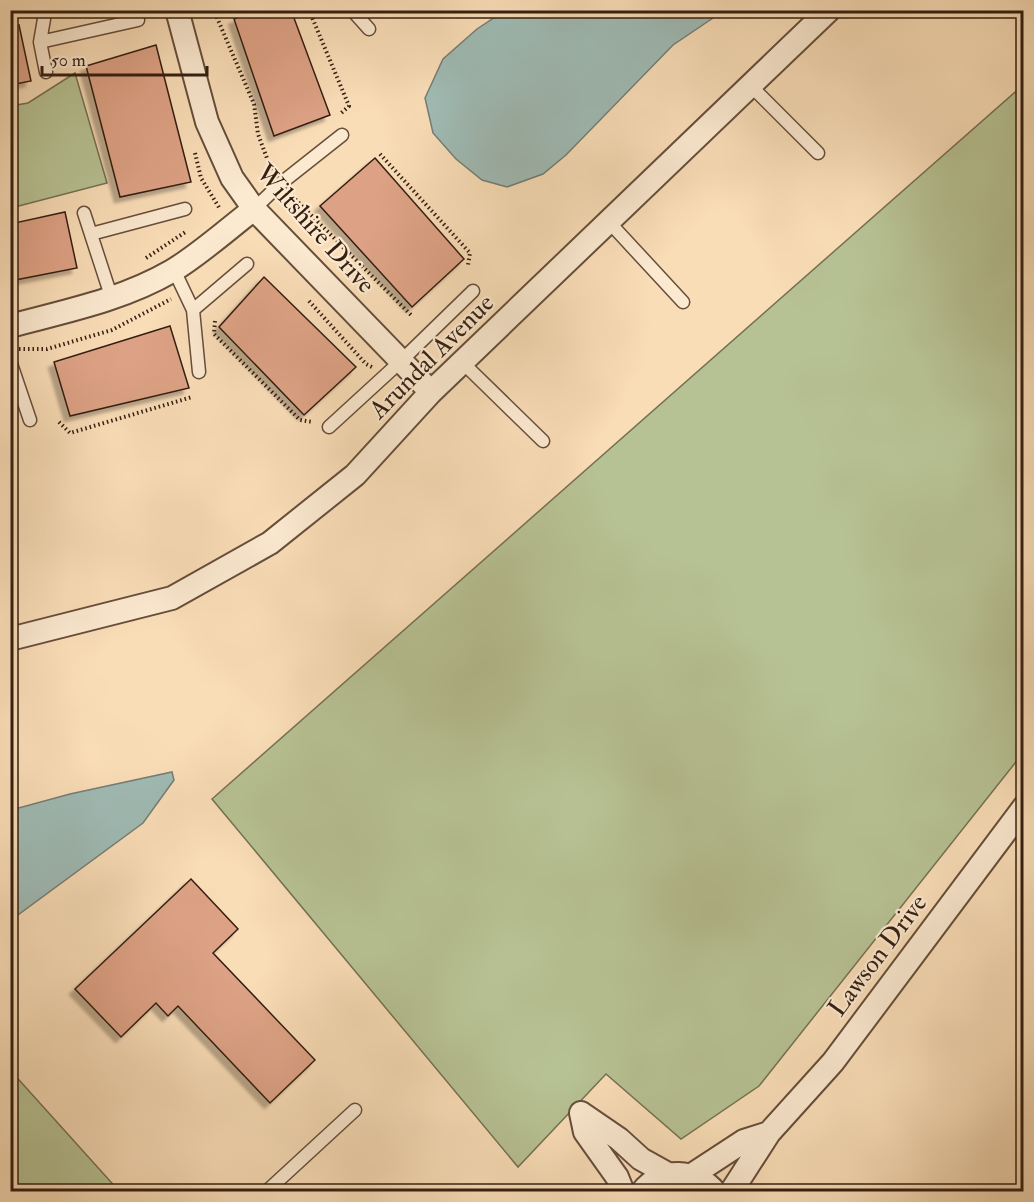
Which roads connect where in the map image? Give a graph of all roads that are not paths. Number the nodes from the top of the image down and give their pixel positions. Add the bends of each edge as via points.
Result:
1 (42, 10) edge
2 (177, 10) edge
3 (352, 10) edge
4 (829, 10) edge
5 (138, 20) dead end
6 (369, 29) dead end
7 (40, 42) junction
8 (46, 72) dead end
9 (751, 86) junction
10 (342, 135) dead end
11 (818, 153) dead end
12 (185, 208) dead end
13 (254, 209) junction
14 (84, 213) dead end
15 (609, 222) junction
16 (91, 234) junction
17 (247, 264) dead end
18 (174, 270) junction
19 (473, 291) dead end
20 (112, 299) junction
21 (683, 302) dead end
22 (193, 310) junction
23 (10, 326) edge
24 (10, 361) edge
25 (401, 361) junction
26 (462, 362) junction
27 (199, 372) dead end
28 (431, 392) junction
29 (30, 420) dead end
30 (329, 427) dead end
31 (543, 441) dead end
32 (10, 639) edge
33 (1023, 807) edge
34 (355, 1110) dead end
35 (770, 1133) junction
36 (668, 1174) junction
37 (692, 1175) junction
38 (266, 1191) edge
39 (623, 1191) edge
40 (642, 1191) edge
41 (715, 1191) edge
42 (730, 1191) edge

1 - 7 lane
2 - 13 street, Wiltshire Drive via 207,122 232,178
3 - 6 lane
4 - 9 street, Arundal Avenue
5 - 7 lane
7 - 8 lane
9 - 11 lane
9 - 15 street, Arundal Avenue
10 - 13 lane
12 - 16 lane
13 - 18 street
13 - 25 street, Wiltshire Drive
14 - 16 lane
15 - 21 lane
15 - 26 street, Arundal Avenue
16 - 20 lane
17 - 22 lane
18 - 20 street
18 - 22 lane
19 - 25 lane
20 - 23 street
22 - 27 lane
24 - 29 lane
25 - 28 street, Wiltshire Drive
25 - 30 lane
26 - 28 street, Arundal Avenue
26 - 31 lane
28 - 32 street, Arundal Avenue via 356,475 270,543 172,597
33 - 35 street, Lawson Drive via 833,1062
34 - 38 lane
35 - 37 street, Lawson Drive via 744,1141
35 - 42 street, Lawson Drive
36 - 37 street
36 - 39 street via 641,1159 620,1139 581,1113 585,1132
36 - 40 street
37 - 41 street

